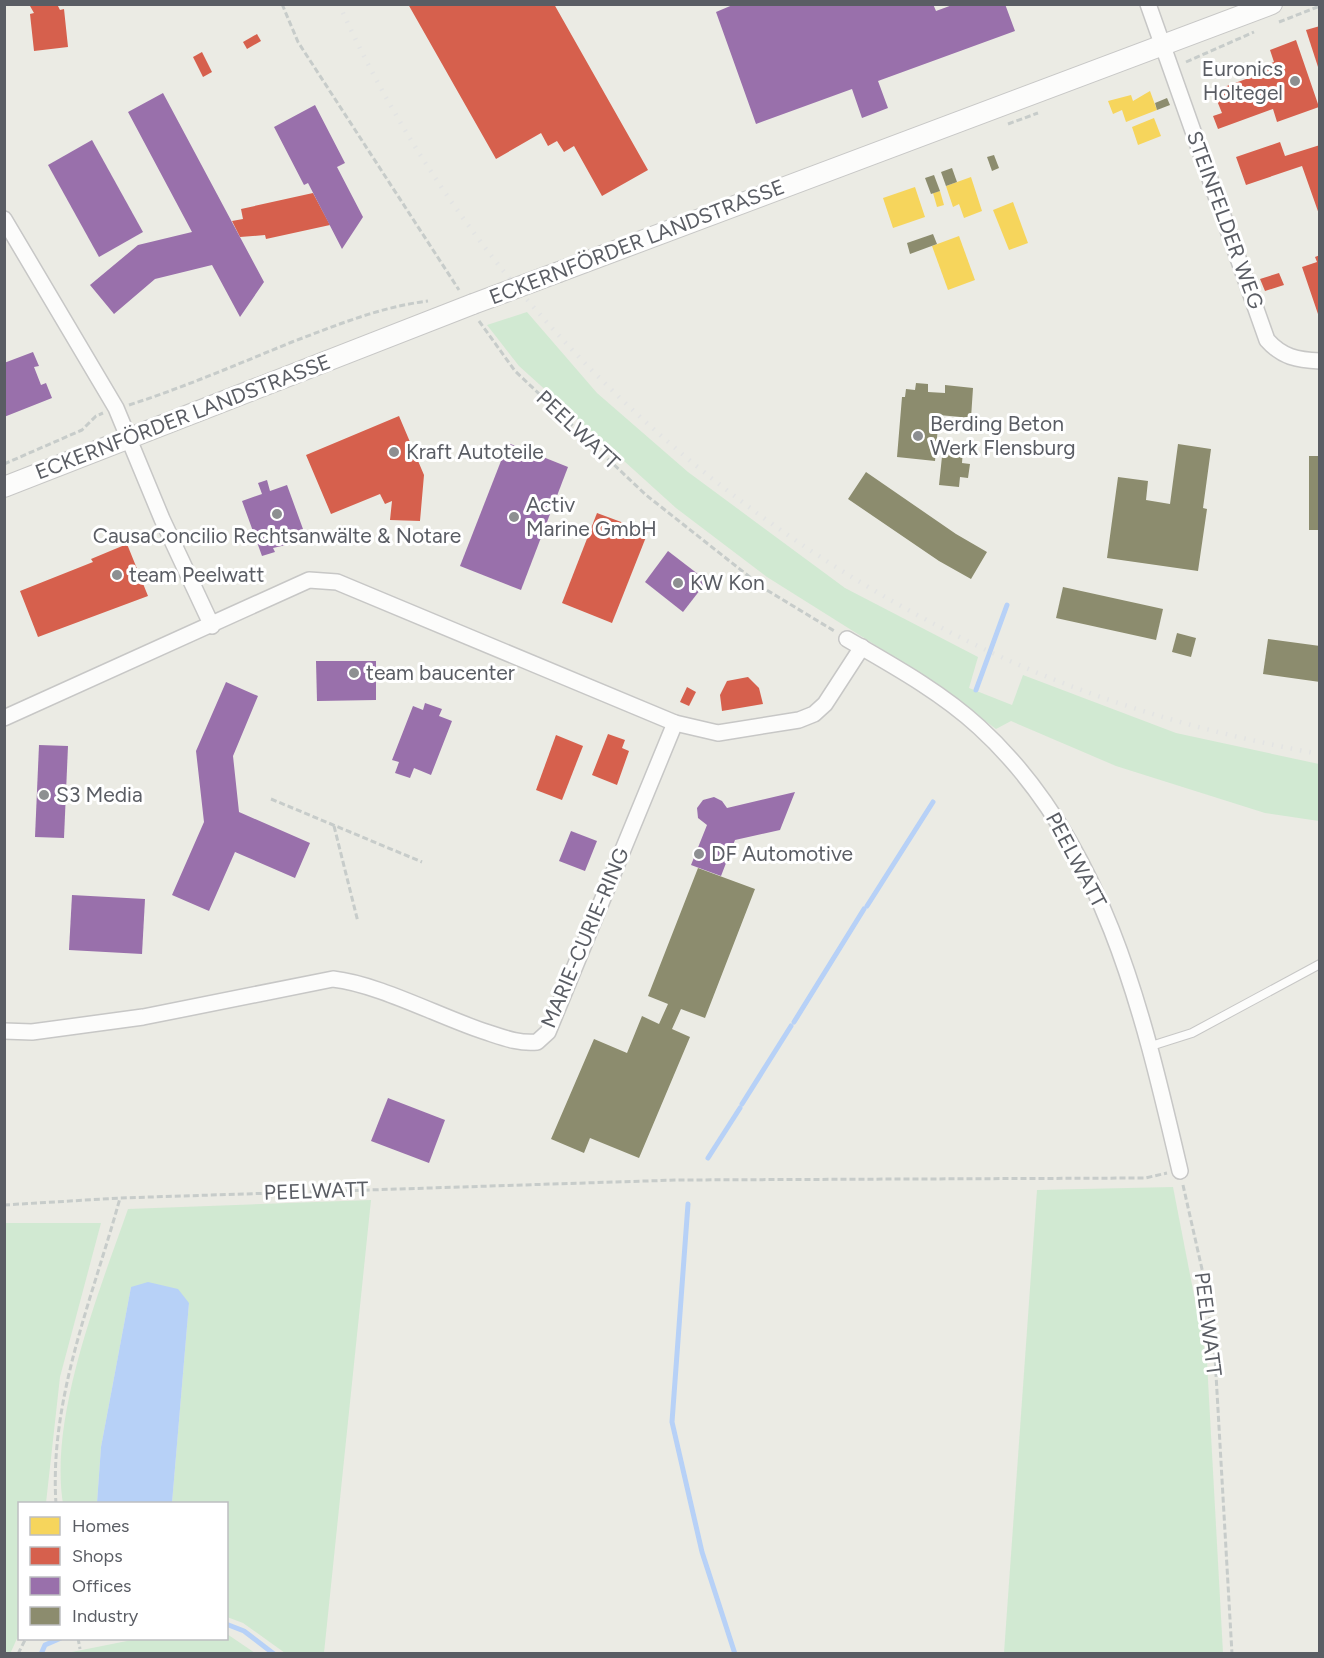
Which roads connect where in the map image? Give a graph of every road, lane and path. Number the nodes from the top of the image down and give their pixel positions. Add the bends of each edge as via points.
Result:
1 (282, 4) edge
2 (1148, 4) edge
3 (1320, 6) edge
4 (1273, 14) edge
5 (1263, 28) dead end
6 (1161, 44) junction
7 (1170, 68) junction
8 (4, 219) edge
9 (431, 301) dead end
10 (473, 310) junction
11 (1320, 361) edge
12 (117, 408) junction
13 (130, 436) junction
14 (4, 464) edge
15 (4, 487) edge
16 (212, 626) junction
17 (847, 639) joint
18 (862, 647) junction
19 (4, 718) edge
20 (675, 723) junction
21 (271, 799) dead end
22 (334, 826) junction
23 (422, 862) dead end
24 (358, 922) dead end
25 (1320, 964) edge
26 (4, 1031) edge
27 (1151, 1046) junction
28 (1175, 1172) junction
29 (120, 1198) junction
30 (4, 1205) edge
31 (56, 1502) edge
32 (78, 1640) edge
33 (80, 1649) dead end
34 (1232, 1653) edge

1 - 10 path, PEELWATT via 298,42
2 - 6 street, STEINFELDER WEG
3 - 4 path
4 - 6 street, ECKERNFÖRDER LANDSTRASSE
5 - 7 path
6 - 7 street, STEINFELDER WEG
6 - 10 street, ECKERNFÖRDER LANDSTRASSE, bridge via 559,272
7 - 11 street, STEINFELDER WEG via 1267,340 1278,353
8 - 12 street
9 - 12 path via 395,305 343,322 165,393
10 - 13 street, ECKERNFÖRDER LANDSTRASSE
10 - 17 path, PEELWATT via 515,371 646,495 765,590
12 - 13 street
12 - 14 path via 96,416 82,430
13 - 15 street, ECKERNFÖRDER LANDSTRASSE
13 - 16 street via 162,519
16 - 19 street
16 - 20 street via 309,580 337,582
17 - 18 street, PEELWATT
18 - 20 street via 825,704 814,714 718,733
18 - 27 street, PEELWATT via 942,698 979,727 1039,792 1075,852 1104,912
20 - 26 street, MARIE-CURIE-RING via 548,1032 537,1042 522,1044 353,981 333,979 143,1017 32,1032
21 - 22 path
22 - 23 path
22 - 24 path
25 - 27 lane via 1192,1033
27 - 28 street, PEELWATT
28 - 29 path, PEELWATT via 1145,1178 677,1180
28 - 34 path, PEELWATT via 1204,1278 1215,1357
29 - 30 path, PEELWATT
29 - 31 path via 80,1332 60,1422
32 - 33 path

